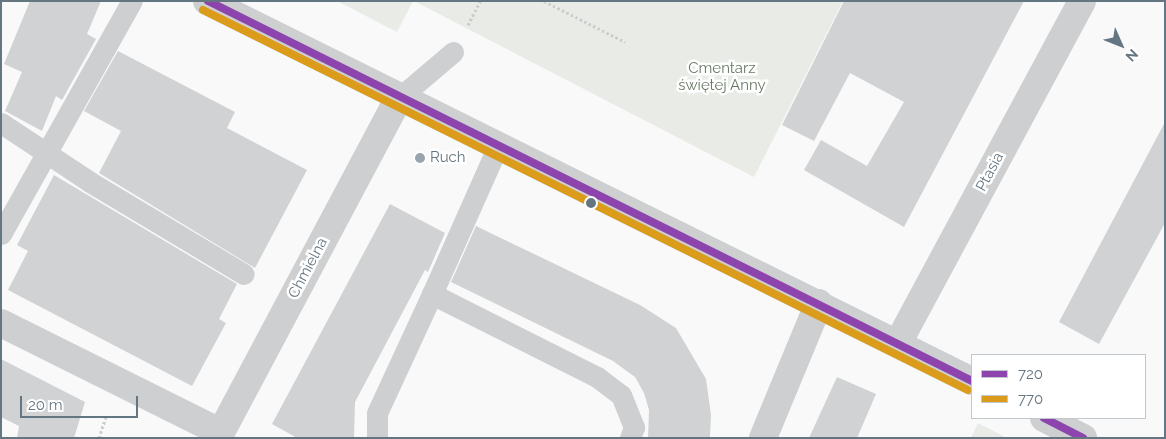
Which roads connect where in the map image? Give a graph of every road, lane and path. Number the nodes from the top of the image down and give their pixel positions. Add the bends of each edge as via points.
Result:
1 (132, 1) edge
2 (207, 1) edge
3 (544, 1) edge
4 (1082, 1) edge
5 (625, 42) dead end
6 (453, 52) dead end
7 (399, 98) junction
8 (1, 123) edge
9 (498, 146) junction
10 (47, 152) junction
11 (1, 234) edge
12 (244, 274) dead end
13 (432, 294) junction
14 (819, 303) junction
15 (1, 323) edge
16 (898, 343) junction
17 (971, 380) edge
18 (1046, 419) edge
19 (219, 435) edge
20 (377, 438) edge
21 (630, 438) edge
22 (763, 438) edge
23 (1083, 438) edge

1 - 10 lane
2 - 7 street
3 - 5 path
4 - 16 street, Ptasia
6 - 7 lane
7 - 9 street
7 - 19 street, Chmielna
8 - 10 lane
9 - 13 lane
9 - 14 street
10 - 11 lane
10 - 12 lane via 90,182
13 - 20 lane via 377,413
13 - 21 lane via 597,377 621,395 634,428
14 - 16 street
14 - 22 street
15 - 19 street
16 - 17 street
18 - 23 street

